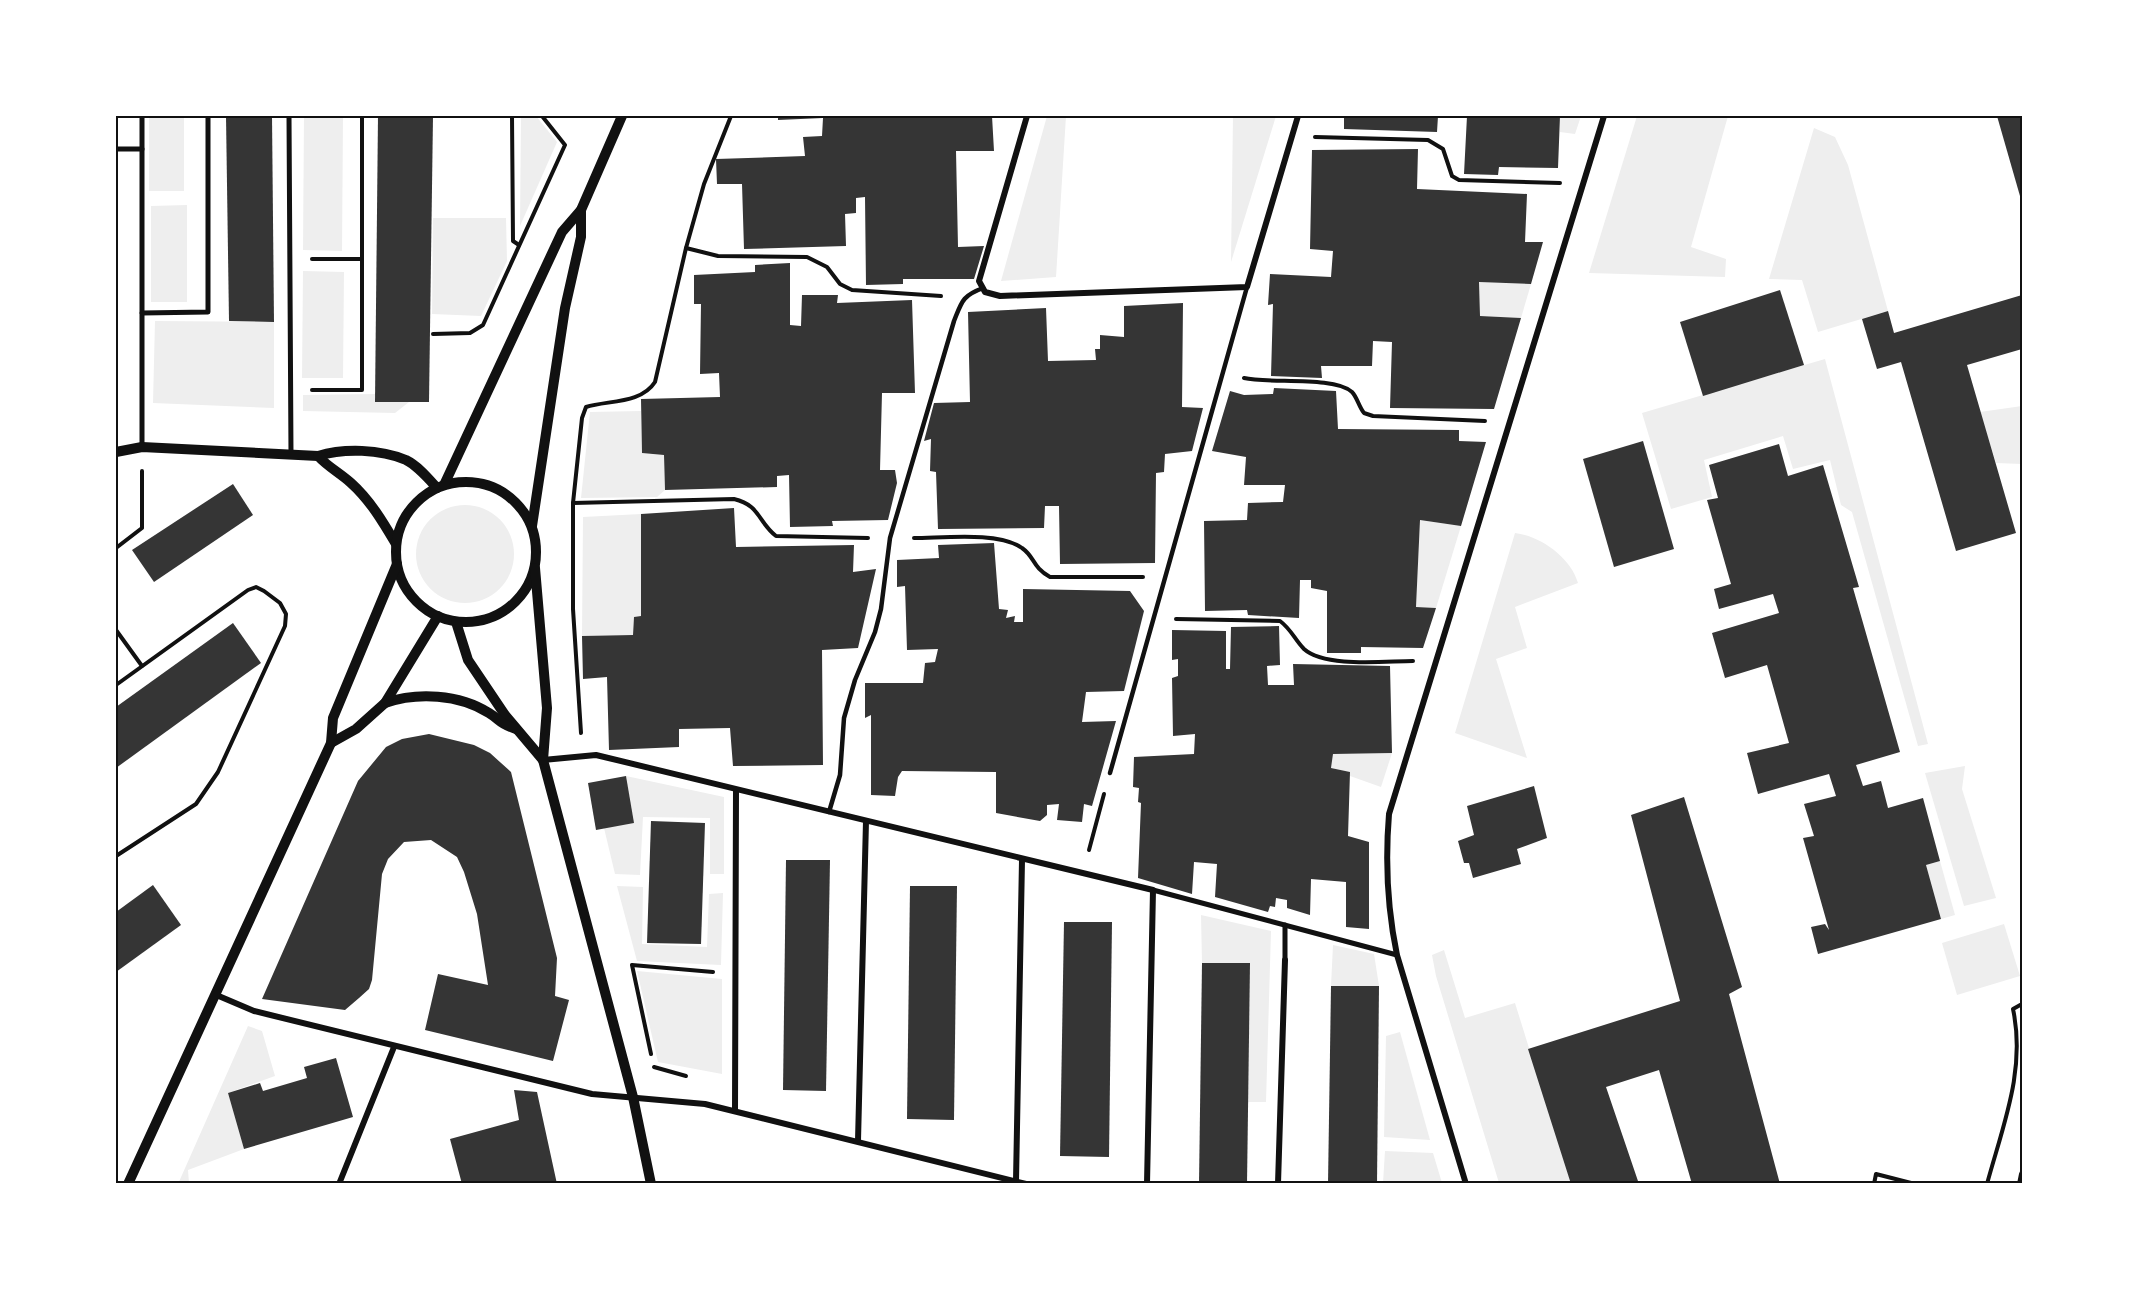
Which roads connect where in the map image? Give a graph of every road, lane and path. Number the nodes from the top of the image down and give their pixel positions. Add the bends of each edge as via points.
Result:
1 (142, 116) edge
2 (208, 116) edge
3 (289, 116) edge
4 (362, 116) edge
5 (512, 116) edge
6 (542, 116) edge
7 (622, 116) edge
8 (731, 116) edge
9 (1027, 116) edge
10 (1298, 116) edge
11 (1604, 116) edge
12 (1293, 130) junction
13 (116, 149) edge
14 (142, 149) junction
15 (1581, 187) junction
16 (581, 210) junction
17 (519, 245) junction
18 (686, 248) junction
19 (290, 259) junction
20 (362, 259) junction
21 (1247, 287) junction
22 (983, 288) junction
23 (963, 299) junction
24 (142, 313) junction
25 (434, 334) dead end
26 (1223, 372) junction
27 (291, 391) junction
28 (1508, 427) junction
29 (142, 447) junction
30 (116, 452) edge
31 (291, 453) junction
32 (318, 456) junction
33 (440, 487) junction
34 (573, 502) junction
35 (531, 526) junction
36 (890, 538) junction
37 (396, 544) junction
38 (116, 548) edge
39 (397, 564) junction
40 (535, 568) junction
41 (1165, 577) junction
42 (438, 616) junction
43 (1154, 616) junction
44 (456, 622) junction
45 (116, 630) edge
46 (1435, 661) junction
47 (142, 666) junction
48 (116, 685) edge
49 (385, 703) junction
50 (516, 729) junction
51 (331, 743) junction
52 (584, 755) junction
53 (543, 760) junction
54 (1110, 773) joint
55 (736, 790) junction
56 (829, 812) junction
57 (866, 821) junction
58 (116, 856) edge
59 (1022, 860) junction
60 (1083, 873) junction
61 (1153, 890) junction
62 (1285, 925) junction
63 (1397, 955) junction
64 (1285, 960) joint
65 (735, 974) junction
66 (214, 994) junction
67 (2022, 1004) edge
68 (394, 1047) junction
69 (689, 1077) dead end
70 (633, 1097) junction
71 (735, 1111) junction
72 (858, 1141) junction
73 (2022, 1174) edge
74 (1016, 1181) junction
75 (128, 1184) edge
76 (339, 1184) edge
77 (651, 1184) edge
78 (1026, 1184) edge
79 (1147, 1184) edge
80 (1278, 1184) edge
81 (1466, 1184) edge
82 (1874, 1184) edge
83 (1916, 1184) edge
84 (1987, 1184) edge
85 (2020, 1184) edge

1 - 14 street
2 - 24 street via 208,312
3 - 19 street
4 - 20 path
5 - 17 path via 513,241
6 - 17 path via 565,144
7 - 16 street
8 - 18 path
9 - 22 street via 979,281
10 - 12 street
11 - 15 street
12 - 15 path via 1318,137 1428,140 1443,149 1452,176 1459,180 1554,182
12 - 21 street
13 - 14 street
14 - 24 street
15 - 28 street
16 - 33 street via 562,232
16 - 35 street via 581,237 565,308
17 - 25 path via 483,325 470,333
18 - 23 path via 718,256 807,257 827,267 840,284 862,293 921,293
18 - 34 path via 655,382 635,397 586,407
19 - 20 path
19 - 27 street
20 - 27 path via 362,390
21 - 22 street via 1000,296
21 - 26 lane
22 - 23 lane
23 - 36 lane
24 - 29 street
26 - 28 path via 1257,381 1344,387 1354,393 1364,412 1373,416 1481,420
26 - 41 lane
27 - 31 street
28 - 46 street
29 - 30 street
29 - 31 street
29 - 38 path via 142,528
31 - 32 street
32 - 33 street via 340,450 406,460
32 - 37 street via 373,506
33 - 35 street via 464,482 485,484 505,493 521,507
33 - 37 street via 418,501 403,521
34 - 36 path via 734,500 756,509 766,528 776,536
34 - 52 path via 573,609
35 - 40 street via 537,551
36 - 41 path via 1005,540 1023,548 1038,570 1060,579
36 - 56 lane via 881,609 844,717 840,775
37 - 39 street
39 - 42 street via 403,584 414,600
39 - 51 street via 333,718
40 - 44 street via 527,588 497,616 477,622
40 - 53 street via 547,708
41 - 43 lane
42 - 44 street
42 - 49 street
43 - 46 path via 1280,621 1304,648 1324,660
43 - 54 lane
44 - 50 street via 468,660
45 - 47 path
46 - 63 street via 1389,814 1386,885
47 - 48 path
47 - 58 path via 256,587 280,603 286,614 280,641 218,772 196,804
49 - 50 street via 422,695 452,700 478,708 500,724
49 - 51 street via 356,729
50 - 53 street
51 - 66 street
52 - 53 street
52 - 55 street
53 - 70 street
54 - 60 path
55 - 56 street
55 - 65 street
56 - 57 street
57 - 59 street
57 - 72 street
59 - 60 street
59 - 74 street
60 - 61 street
61 - 62 street
61 - 79 street
62 - 63 street
62 - 64 street
63 - 81 street
64 - 80 street
65 - 69 path via 632,965 655,1070
65 - 71 street
66 - 68 street via 254,1011
66 - 75 street
67 - 84 path via 2013,1009 2019,1056
68 - 70 street via 592,1094
68 - 76 street
70 - 71 street
70 - 77 street
71 - 72 street
72 - 74 street
73 - 85 street
74 - 78 street
82 - 83 path via 1876,1174

